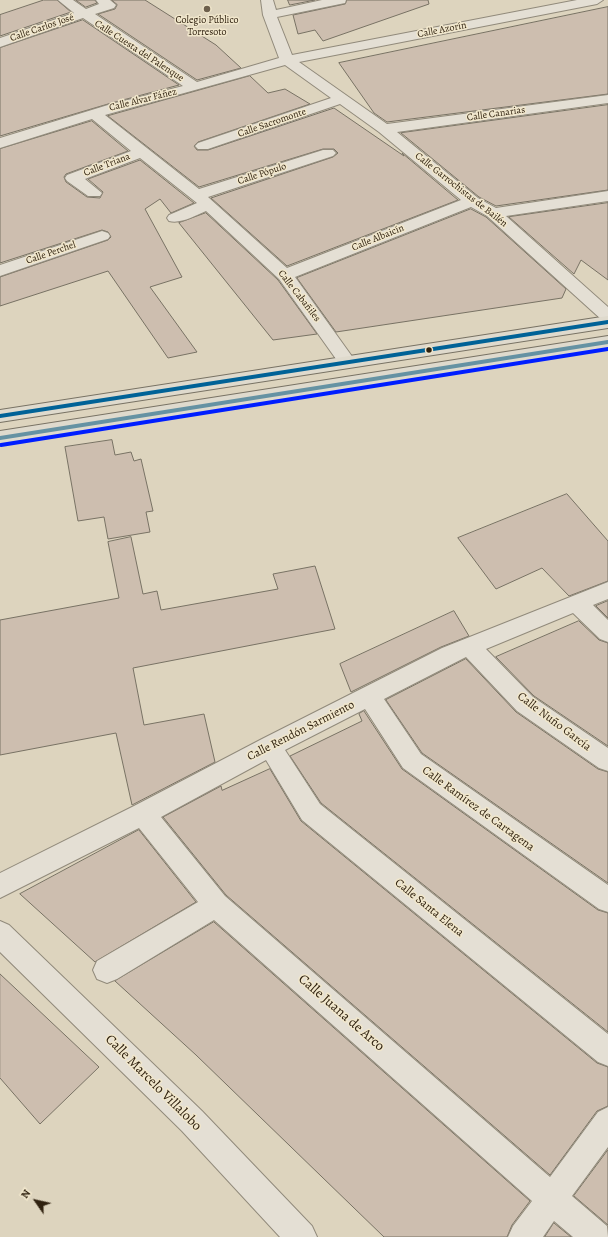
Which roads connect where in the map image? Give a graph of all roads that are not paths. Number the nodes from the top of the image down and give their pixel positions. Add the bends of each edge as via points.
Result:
1 (64, 0) edge
2 (102, 0) edge
3 (267, 0) edge
4 (340, 0) edge
5 (597, 0) edge
6 (84, 14) junction
7 (270, 15) junction
8 (3, 38) edge
9 (287, 60) junction
10 (195, 87) junction
11 (342, 99) junction
12 (608, 99) edge
13 (94, 114) junction
14 (384, 129) junction
15 (2, 140) edge
16 (203, 146) dead end
17 (142, 152) junction
18 (328, 153) dead end
19 (94, 193) dead end
20 (608, 196) edge
21 (202, 200) junction
22 (472, 201) junction
23 (493, 213) junction
24 (175, 218) dead end
25 (102, 236) dead end
26 (0, 271) edge
27 (285, 276) junction
28 (608, 316) edge
29 (608, 322) edge
30 (608, 342) edge
31 (347, 362) junction
32 (0, 416) edge
33 (0, 438) edge
34 (608, 590) edge
35 (576, 603) junction
36 (608, 633) edge
37 (469, 646) junction
38 (369, 696) junction
39 (270, 746) junction
40 (608, 761) edge
41 (143, 814) junction
42 (0, 886) edge
43 (608, 900) edge
44 (216, 905) junction
45 (0, 934) edge
46 (107, 970) dead end
47 (608, 1052) edge
48 (608, 1122) edge
49 (553, 1199) junction
50 (301, 1237) edge
51 (524, 1237) edge
52 (596, 1237) edge

1 - 6 street, Calle Cuesta del Palenque
2 - 6 street, Calle Cuesta del Palenque via 109,5
3 - 7 street
4 - 7 street
5 - 9 street, Calle Azorín
6 - 8 street, Calle Carlos José
6 - 10 street, Calle Cuesta del Palenque
7 - 9 street
9 - 10 street, Calle Alvar Fáñez
9 - 11 street, Calle Garrochistas de Bailén
10 - 13 street, Calle Alvar Fáñez
11 - 14 street, Calle Garrochistas de Bailén
11 - 16 street, Calle Sacromonte
12 - 14 street, Calle Canarias
13 - 15 street, Calle Alvar Fáñez
13 - 17 street, Calle Cabañiles
14 - 22 street, Calle Garrochistas de Bailén
17 - 19 street, Calle Triana via 73,178
17 - 21 street, Calle Cabañiles
18 - 21 street, Calle Pópulo
20 - 23 street
21 - 24 street
21 - 27 street, Calle Cabañiles
22 - 23 street, Calle Garrochistas de Bailén
22 - 27 street, Calle Albaicín
23 - 28 street, Calle Garrochistas de Bailén
25 - 26 street, Calle Perchel
27 - 31 street, Calle Cabañiles
29 - 31 main road
30 - 33 main road
31 - 32 main road
34 - 35 street, Calle Rendón Sarmiento
35 - 36 street
35 - 37 street, Calle Rendón Sarmiento
37 - 38 street, Calle Rendón Sarmiento
37 - 40 street, Calle Nuño García via 525,704
38 - 39 street, Calle Rendón Sarmiento
38 - 43 street, Calle Ramírez de Cartagena via 412,761
39 - 41 street, Calle Rendón Sarmiento
39 - 47 street, Calle Santa Elena via 310,812
41 - 42 street, Calle Rendón Sarmiento
41 - 44 street, Calle Juana de Arco
44 - 46 street
44 - 49 street, Calle Juana de Arco
45 - 50 street, Calle Marcelo Villalobo via 192,1121
48 - 49 street
49 - 51 street
49 - 52 street, Calle Juana de Arco

